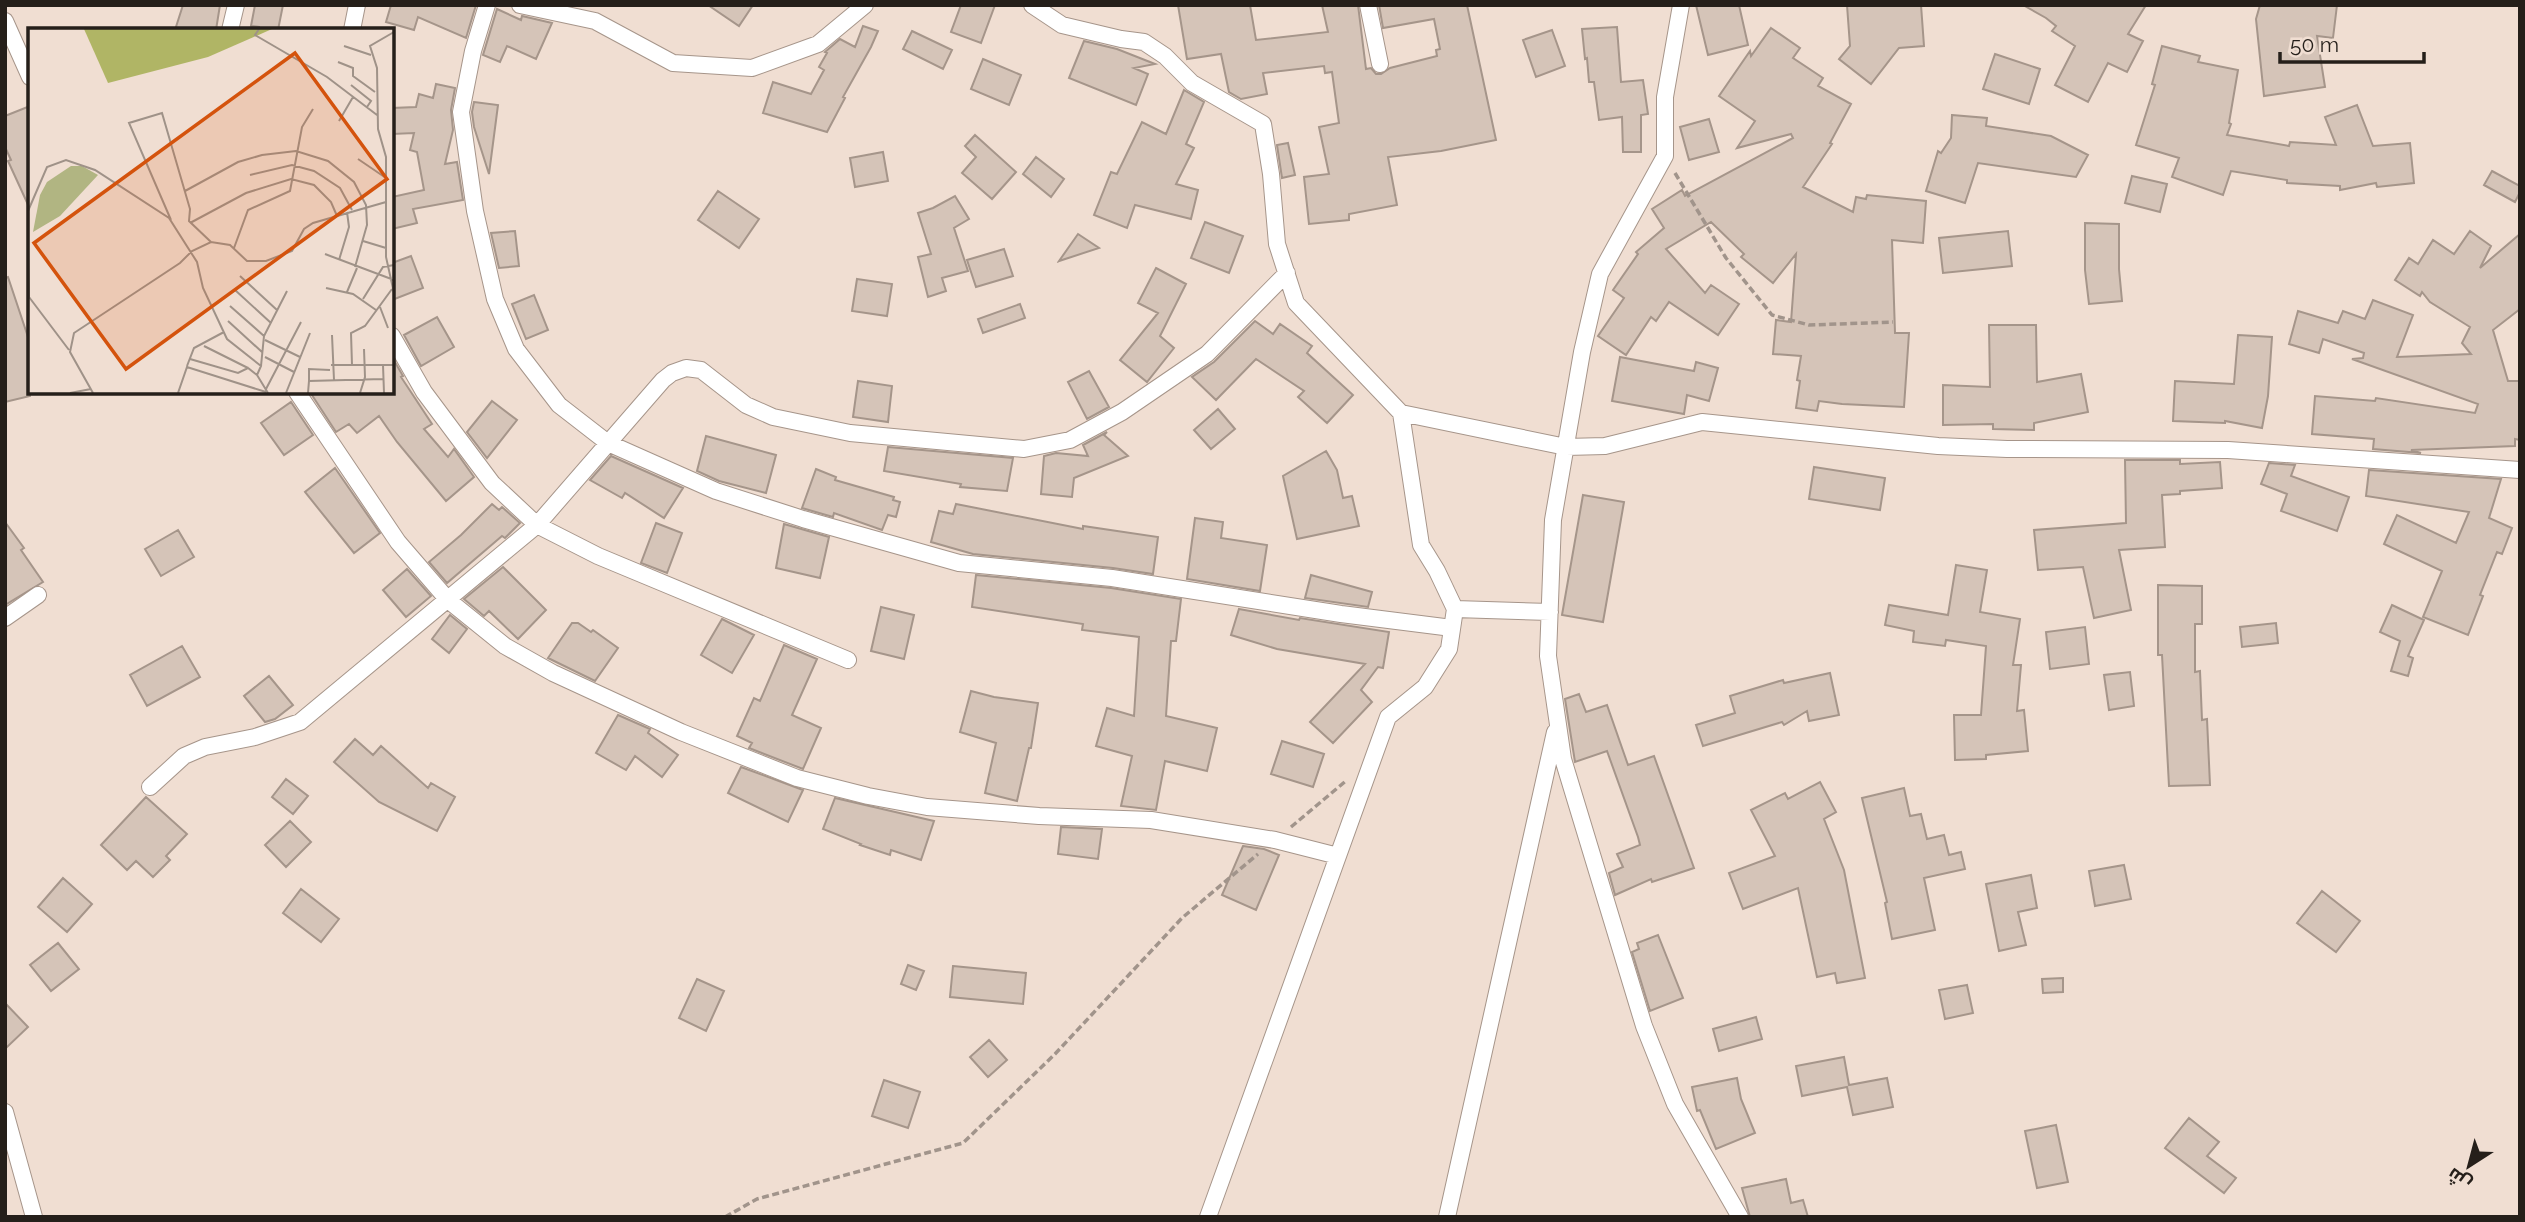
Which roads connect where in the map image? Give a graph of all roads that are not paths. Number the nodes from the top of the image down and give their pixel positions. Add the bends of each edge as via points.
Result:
1 (236, 5) edge
2 (357, 5) edge
3 (487, 5) edge
4 (520, 5) edge
5 (865, 5) edge
6 (1032, 5) edge
7 (1368, 5) edge
8 (1681, 5) edge
9 (5, 22) edge
10 (230, 28) edge
11 (352, 28) edge
12 (1380, 64) dead end
13 (28, 73) edge
14 (1287, 273) junction
15 (394, 339) edge
16 (298, 394) edge
17 (1401, 413) junction
18 (608, 443) junction
19 (1566, 447) junction
20 (2520, 470) edge
21 (537, 525) junction
22 (38, 595) dead end
23 (448, 600) junction
24 (1455, 609) junction
25 (1550, 612) junction
26 (5, 618) edge
27 (1452, 628) junction
28 (848, 660) dead end
29 (1558, 723) junction
30 (150, 787) dead end
31 (1338, 856) junction
32 (5, 1112) edge
33 (34, 1217) edge
34 (1208, 1217) edge
35 (1447, 1217) edge
36 (1740, 1217) edge

1 - 10 street
2 - 11 street
3 - 18 street via 461,112 475,211 495,299 516,349 559,405
4 - 5 street via 595,21 673,63 752,68 818,44
6 - 14 street via 1062,25 1144,42 1192,83 1263,124 1277,244
7 - 12 street
8 - 19 street via 1665,97 1665,156 1600,274
9 - 13 street
14 - 17 street via 1296,303
14 - 18 street via 1208,354 1122,412 1070,440 1024,449 850,433 773,417 746,405 701,370 686,368 663,380
15 - 21 street via 424,392 492,483
16 - 23 street via 398,542
17 - 19 street
17 - 24 street via 1421,545
18 - 21 street
18 - 27 street via 716,491 959,563 1112,578
19 - 20 street via 1605,446 1702,422 1938,446 2228,450
19 - 25 street via 1553,520
21 - 23 street
21 - 28 street via 598,556
22 - 26 street
23 - 30 street via 300,722 184,756
23 - 31 street via 505,646 553,673 681,732 797,778 927,807 1151,820 1275,840
24 - 25 street
24 - 27 street
25 - 29 street via 1548,656
27 - 31 street via 1449,649 1425,687 1388,717
29 - 35 street
29 - 36 street via 1563,759 1644,1026 1675,1104
31 - 34 street
32 - 33 street

